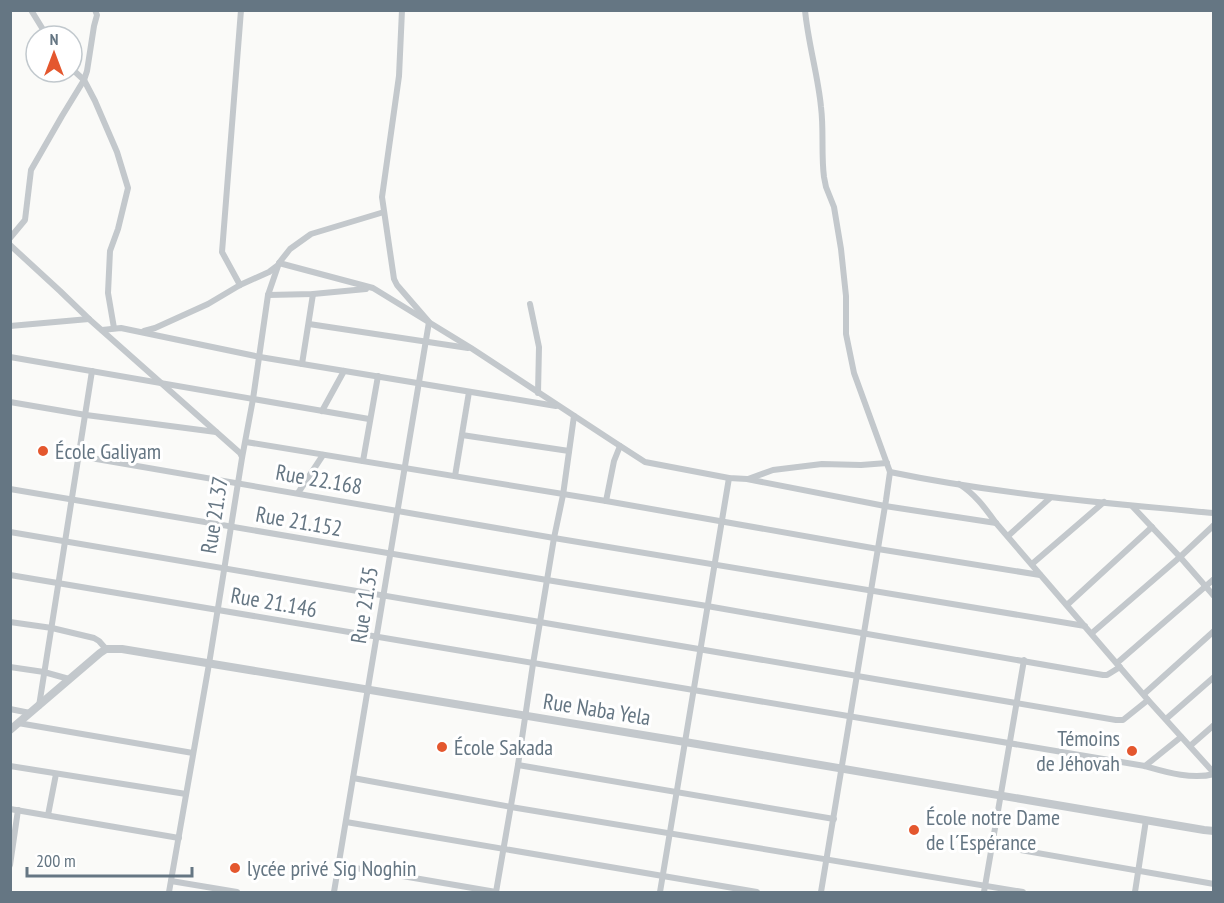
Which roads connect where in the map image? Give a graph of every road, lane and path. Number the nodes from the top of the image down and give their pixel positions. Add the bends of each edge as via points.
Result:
1 (31, 10) edge
2 (241, 10) edge
3 (402, 10) edge
4 (805, 10) edge
5 (97, 12) edge
6 (40, 24) edge
7 (84, 80) joint
8 (82, 84) edge
9 (384, 212) junction
10 (10, 238) edge
11 (10, 245) edge
12 (278, 264) junction
13 (240, 285) junction
14 (373, 288) junction
15 (313, 294) junction
16 (268, 295) junction
17 (530, 304) dead end
18 (89, 320) junction
19 (429, 322) junction
20 (309, 324) junction
21 (10, 326) edge
22 (114, 328) junction
23 (102, 330) junction
24 (140, 332) junction
25 (426, 341) junction
26 (471, 348) junction
27 (10, 357) edge
28 (260, 357) junction
29 (302, 364) junction
30 (92, 371) junction
31 (344, 371) junction
32 (378, 376) junction
33 (160, 383) junction
34 (419, 383) junction
35 (469, 392) junction
36 (538, 393) junction
37 (253, 399) junction
38 (10, 402) edge
39 (560, 407) junction
40 (322, 411) junction
41 (86, 415) junction
42 (574, 416) junction
43 (369, 419) junction
44 (216, 432) junction
45 (462, 435) junction
46 (246, 442) junction
47 (620, 446) junction
48 (569, 451) junction
49 (323, 455) junction
50 (79, 456) junction
51 (242, 458) junction
52 (363, 461) junction
53 (886, 463) junction
54 (404, 468) junction
55 (890, 472) junction
56 (455, 476) junction
57 (729, 478) junction
58 (747, 479) junction
59 (238, 484) junction
60 (959, 484) junction
61 (10, 489) edge
62 (298, 493) junction
63 (563, 495) junction
64 (1050, 498) junction
65 (72, 499) junction
66 (606, 501) junction
67 (1104, 502) junction
68 (885, 506) junction
69 (1133, 506) junction
70 (397, 510) junction
71 (1214, 513) edge
72 (722, 522) junction
73 (996, 523) junction
74 (1214, 525) edge
75 (1152, 526) junction
76 (230, 527) junction
77 (10, 532) edge
78 (1008, 536) junction
79 (554, 538) junction
80 (65, 541) junction
81 (878, 549) junction
82 (391, 554) junction
83 (1180, 557) junction
84 (714, 564) junction
85 (1032, 564) junction
86 (224, 569) junction
87 (10, 575) edge
88 (1040, 575) junction
89 (1214, 579) edge
90 (547, 580) junction
91 (58, 583) junction
92 (1205, 586) junction
93 (871, 591) junction
94 (384, 596) junction
95 (1214, 596) edge
96 (1066, 605) junction
97 (707, 606) junction
98 (217, 611) junction
99 (10, 622) edge
100 (540, 622) junction
101 (1085, 626) junction
102 (52, 628) junction
103 (1214, 631) edge
104 (864, 633) junction
105 (1092, 633) junction
106 (377, 638) junction
107 (106, 649) junction
108 (700, 649) junction
109 (1024, 660) junction
110 (208, 664) junction
111 (533, 664) junction
112 (1118, 665) junction
113 (10, 666) edge
114 (44, 672) junction
115 (857, 676) junction
116 (1214, 677) edge
117 (69, 679) junction
118 (369, 690) junction
119 (693, 691) junction
120 (1146, 697) junction
121 (1017, 703) junction
122 (39, 706) junction
123 (10, 709) edge
124 (30, 712) junction
125 (526, 715) junction
126 (850, 718) junction
127 (1166, 719) junction
128 (18, 723) junction
129 (1214, 725) edge
130 (10, 730) edge
131 (1181, 736) junction
132 (685, 742) junction
133 (1010, 744) junction
134 (1190, 746) junction
135 (193, 753) junction
136 (518, 765) junction
137 (10, 766) edge
138 (1145, 766) junction
139 (842, 768) junction
140 (1214, 773) edge
141 (56, 774) junction
142 (353, 778) junction
143 (676, 793) junction
144 (186, 794) junction
145 (1001, 795) junction
146 (511, 807) junction
147 (14, 809) edge
148 (48, 815) junction
149 (834, 819) junction
150 (1146, 820) junction
151 (346, 822) junction
152 (670, 832) junction
153 (1214, 832) edge
154 (179, 838) junction
155 (992, 845) junction
156 (504, 849) junction
157 (827, 859) junction
158 (10, 865) edge
159 (338, 866) junction
160 (1138, 870) junction
161 (662, 876) junction
162 (171, 881) junction
163 (1214, 884) edge
164 (985, 889) edge
165 (169, 892) edge
166 (237, 892) edge
167 (334, 892) edge
168 (496, 892) edge
169 (660, 892) edge
170 (758, 892) edge
171 (821, 892) edge
172 (1023, 892) edge
173 (1135, 892) edge

1 - 6 street
2 - 13 street via 222,252
3 - 9 street via 399,76 382,197
4 - 53 street via 822,108 824,177 843,259 846,334 854,373
5 - 7 street
7 - 22 street via 117,152 128,188 110,251 108,293
8 - 10 street via 32,170 25,219
9 - 12 street, Rue 21.37 via 311,234 290,249
9 - 19 street via 394,279
11 - 18 street
12 - 13 street
12 - 14 street
12 - 16 street, Rue 21.37
13 - 24 street via 208,304
14 - 15 street
14 - 19 street
15 - 16 street
15 - 20 street
16 - 28 street, Rue 21.37
17 - 36 street via 539,347
18 - 21 street
18 - 23 street
19 - 25 street, Rue 21.35
19 - 26 street
20 - 25 street
20 - 29 street
22 - 23 street
22 - 24 street
23 - 33 street
24 - 28 street
25 - 26 street
25 - 34 street, Rue 21.35
26 - 36 street
27 - 30 street
28 - 29 street
28 - 37 street, Rue 21.37
29 - 31 street
30 - 33 street
30 - 41 street
31 - 32 street
31 - 40 street
32 - 34 street
32 - 43 street
33 - 37 street
33 - 44 street
34 - 35 street
34 - 54 street, Rue 21.35
35 - 39 street
35 - 45 street
36 - 39 street
37 - 40 street
37 - 46 street, Rue 21.37
38 - 41 street
39 - 42 street
40 - 43 street
41 - 44 street
41 - 50 street
42 - 47 street
42 - 48 street
43 - 52 street
44 - 51 street
45 - 48 street
45 - 56 street
46 - 49 street
46 - 51 street, Rue 21.37
47 - 57 street via 645,462
47 - 66 street
48 - 63 street
49 - 52 street
49 - 62 street
50 - 59 street, Rue 22.168
50 - 65 street
51 - 59 street, Rue 21.37
52 - 54 street
53 - 55 street
53 - 58 street via 822,464 773,470
54 - 56 street
54 - 70 street, Rue 21.35
55 - 60 street
55 - 68 street
56 - 63 street
57 - 58 street
57 - 72 street
58 - 68 street
59 - 62 street, Rue 22.168
59 - 76 street, Rue 21.37
60 - 64 street
60 - 73 street via 969,490
61 - 65 street, Rue 21.152
62 - 70 street, Rue 22.168
63 - 66 street
63 - 79 street
64 - 67 street
64 - 78 street
65 - 76 street, Rue 21.152
65 - 80 street
66 - 72 street
67 - 69 street
67 - 85 street
68 - 73 street
68 - 81 street
69 - 71 street
69 - 75 street
70 - 79 street, Rue 22.168
70 - 82 street, Rue 21.35
72 - 81 street
72 - 84 street
73 - 78 street
74 - 83 street
75 - 83 street
75 - 96 street
76 - 82 street, Rue 21.152
76 - 86 street, Rue 21.37
77 - 80 street
78 - 85 street
79 - 84 street, Rue 22.168
79 - 90 street
80 - 86 street
80 - 91 street
81 - 88 street
81 - 93 street
82 - 90 street, Rue 21.152
82 - 94 street, Rue 21.35
83 - 92 street
83 - 105 street
84 - 93 street, Rue 22.168
84 - 97 street
85 - 88 street
86 - 94 street
86 - 98 street, Rue 21.37
87 - 91 street, Rue 21.146
88 - 96 street
89 - 92 street
90 - 97 street, Rue 21.152
90 - 100 street
91 - 98 street, Rue 21.146
91 - 102 street
92 - 95 street
92 - 112 street
93 - 101 street, Rue 22.168
93 - 104 street
94 - 100 street
94 - 106 street, Rue 21.35
96 - 101 street
97 - 104 street, Rue 21.152
97 - 108 street
98 - 106 street, Rue 21.146
98 - 110 street, Rue 21.37
99 - 102 street
100 - 108 street
100 - 111 street
101 - 105 street
102 - 107 street via 94,638
102 - 114 street
103 - 120 street
104 - 109 street, Rue 21.152
104 - 115 street
105 - 112 street
106 - 111 street, Rue 21.146
106 - 118 street, Rue 21.35
107 - 110 street, Rue Naba Yela
107 - 117 street
108 - 115 street
108 - 119 street
109 - 112 street, Rue 21.152 via 1103,675
109 - 121 street
110 - 118 street, Rue Naba Yela
110 - 135 street, Rue 21.37
111 - 119 street, Rue 21.146
111 - 125 street
112 - 120 street
113 - 114 street
114 - 117 street
114 - 122 street
115 - 121 street
115 - 126 street
116 - 127 street
117 - 122 street
118 - 125 street, Rue Naba Yela
118 - 142 street, Rue 21.35
119 - 126 street, Rue 21.146
119 - 132 street
120 - 121 street via 1120,721
120 - 127 street
121 - 133 street
122 - 124 street
123 - 124 street
124 - 128 street
125 - 132 street, Rue Naba Yela
125 - 136 street
126 - 133 street, Rue 21.146
126 - 139 street
127 - 131 street
128 - 130 street
128 - 135 street
129 - 134 street
131 - 134 street
131 - 138 street
132 - 139 street, Rue Naba Yela
132 - 143 street
133 - 138 street, Rue 21.146
133 - 145 street
134 - 140 street
135 - 144 street, Rue 21.37
136 - 143 street
136 - 146 street
137 - 141 street
138 - 140 street, Rue 21.146 via 1199,776
139 - 145 street, Rue Naba Yela
139 - 149 street
141 - 144 street
141 - 148 street
142 - 146 street
142 - 151 street, Rue 21.35
143 - 149 street
143 - 152 street
144 - 154 street, Rue 21.37
145 - 150 street, Rue Naba Yela
145 - 155 street
146 - 152 street
146 - 156 street
147 - 148 street
147 - 158 street
148 - 154 street
149 - 157 street
150 - 153 street, Rue Naba Yela
150 - 160 street
151 - 156 street
151 - 159 street, Rue 21.35
152 - 157 street
152 - 161 street
154 - 162 street, Rue 21.37
155 - 160 street
155 - 164 street
156 - 161 street
156 - 168 street
157 - 164 street
157 - 171 street
159 - 167 street, Rue 21.35
159 - 168 street
160 - 163 street
160 - 173 street
161 - 169 street
161 - 170 street
162 - 165 street, Rue 21.37
162 - 166 street
164 - 172 street

